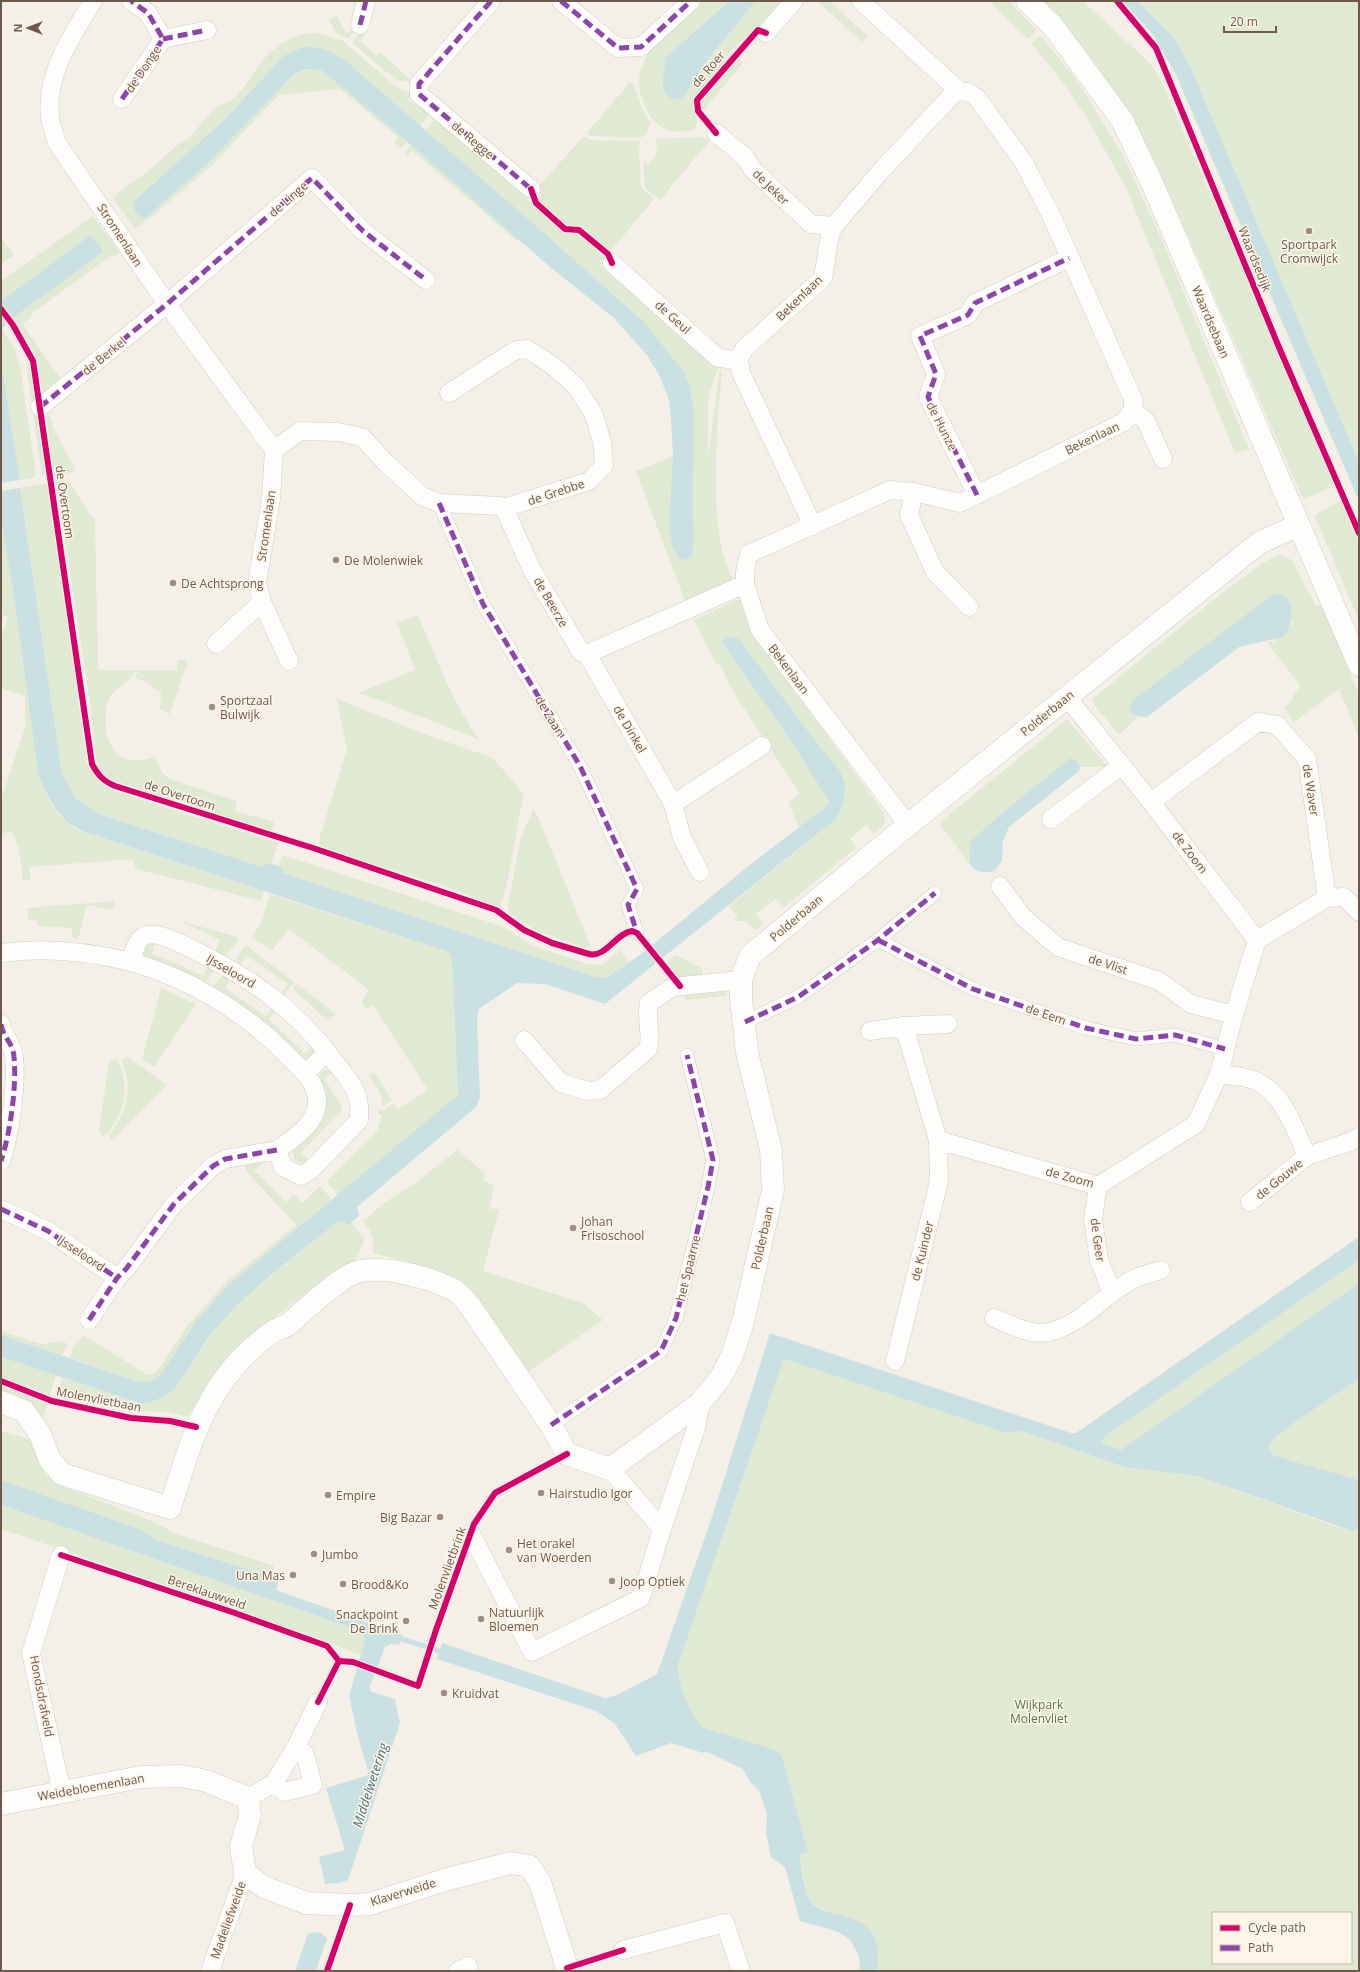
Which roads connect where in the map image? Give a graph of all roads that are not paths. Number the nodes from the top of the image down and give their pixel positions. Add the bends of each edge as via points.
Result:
1 (93, 1) edge
2 (131, 1) edge
3 (366, 1) edge
4 (491, 1) edge
5 (561, 1) edge
6 (691, 1) edge
7 (794, 1) edge
8 (861, 1) edge
9 (1027, 1) edge
10 (360, 25) dead end
11 (207, 30) dead end
12 (766, 34) dead end
13 (163, 39) junction
14 (959, 91) junction
15 (122, 99) dead end
16 (716, 133) dead end
17 (531, 189) dead end
18 (834, 226) junction
19 (1069, 258) junction
20 (612, 263) dead end
21 (426, 280) dead end
22 (168, 304) junction
23 (739, 360) junction
24 (449, 393) dead end
25 (40, 407) dead end
26 (1133, 410) junction
27 (274, 450) junction
28 (1163, 458) dead end
29 (914, 492) junction
30 (977, 495) junction
31 (439, 502) junction
32 (504, 508) junction
33 (1299, 525) junction
34 (813, 526) junction
35 (746, 584) junction
36 (262, 602) junction
37 (969, 607) dead end
38 (216, 644) dead end
39 (586, 654) junction
40 (289, 661) dead end
41 (1359, 665) edge
42 (1067, 697) junction
43 (762, 746) dead end
44 (1121, 766) junction
45 (1151, 802) junction
46 (673, 804) junction
47 (1051, 819) dead end
48 (908, 825) junction
49 (700, 872) dead end
50 (1000, 886) dead end
51 (935, 893) dead end
52 (1327, 898) junction
53 (1359, 912) edge
54 (637, 933) dead end
55 (878, 940) junction
56 (1257, 940) junction
57 (1, 953) edge
58 (130, 962) junction
59 (741, 980) junction
60 (1234, 1015) junction
61 (745, 1022) junction
62 (1, 1024) edge
63 (948, 1024) dead end
64 (904, 1026) junction
65 (870, 1031) dead end
66 (524, 1040) dead end
67 (1225, 1049) junction
68 (327, 1052) junction
69 (687, 1054) dead end
70 (305, 1074) junction
71 (1219, 1074) junction
72 (1359, 1137) edge
73 (938, 1140) junction
74 (277, 1150) junction
75 (1307, 1156) junction
76 (1, 1161) edge
77 (1098, 1186) junction
78 (1250, 1202) dead end
79 (1, 1208) edge
80 (1161, 1270) dead end
81 (117, 1278) junction
82 (1112, 1293) junction
83 (994, 1318) dead end
84 (89, 1320) dead end
85 (895, 1361) dead end
86 (1, 1402) edge
87 (700, 1403) junction
88 (551, 1426) junction
89 (610, 1469) junction
90 (662, 1529) junction
91 (471, 1534) dead end
92 (61, 1555) dead end
93 (318, 1702) dead end
94 (296, 1747) junction
95 (274, 1783) junction
96 (62, 1793) junction
97 (248, 1798) junction
98 (1, 1804) edge
99 (245, 1873) junction
100 (623, 1950) dead end
101 (210, 1971) edge
102 (568, 1971) edge
103 (741, 1971) edge

1 - 22 street, Stromenlaan via 63,54 50,89 50,117 57,143
2 - 13 street, de Donge via 148,13
3 - 10 street
4 - 17 street, de Regge via 419,84 419,94
5 - 6 street via 618,48 641,47
7 - 12 street
8 - 14 street
9 - 33 street, Waardsebaan via 1052,25 1122,120 1152,183
11 - 13 street, de Donge
13 - 15 street, de Donge
14 - 18 street, Bekenlaan via 952,94
14 - 19 street via 968,92 977,98 1023,161 1052,217
16 - 18 street, de Jeker via 745,157 753,170 811,224
18 - 23 street, Bekenlaan via 830,234 824,278 744,349
19 - 26 street via 1133,399
19 - 30 street, de Hunze via 975,303 968,315 920,336 936,374 928,397
20 - 23 street, de Geul via 718,358
21 - 22 street, de Linge via 363,232 312,178
22 - 25 street, de Berkel
22 - 27 street, Stromenlaan
23 - 34 street via 741,372
24 - 32 street, de Grebbe via 511,353 527,349 552,365 576,386 594,414 602,442 604,466 589,481
26 - 28 street via 1146,421
26 - 30 street, Bekenlaan via 1124,422
27 - 31 street via 300,431 338,432 362,437 422,496
27 - 36 street, Stromenlaan via 271,499 257,583
29 - 30 street, Bekenlaan via 960,502
29 - 34 street, Bekenlaan via 890,490
29 - 37 street via 909,515 935,572
31 - 32 street
31 - 54 street, de Zaan via 483,604 580,766 637,889 628,905
32 - 39 street, de Beerze via 533,572 581,652
33 - 41 street, Waardsebaan
33 - 42 street, Polderbaan via 1259,543
34 - 35 street, Bekenlaan via 749,554
35 - 39 street
35 - 48 street, Bekenlaan via 760,630
36 - 38 street
36 - 40 street, Stromenlaan
39 - 46 street, de Dinkel
42 - 44 street, de Zoom
42 - 48 street, Polderbaan
43 - 46 street
44 - 45 street, de Zoom
44 - 47 street
45 - 52 street, de Waver via 1258,722 1277,726 1307,759
45 - 56 street, de Zoom
46 - 49 street, de Dinkel via 682,838
48 - 59 street, Polderbaan via 750,956
50 - 60 street, de Vlist via 1023,917 1058,947 1159,981 1190,1004
51 - 55 street
52 - 53 street via 1344,898
52 - 56 street
55 - 61 street via 798,997
55 - 67 street, de Eem via 973,989 1086,1028 1136,1039 1175,1036
56 - 60 street, de Zoom
57 - 58 street, IJsseloord via 20,950 76,953
58 - 68 street, IJsseloord via 137,943 144,936 155,934 185,946 224,965 258,987 307,1027
58 - 70 street, IJsseloord via 170,975 208,994 250,1021 280,1047
59 - 61 street, Polderbaan
59 - 66 street via 673,986 649,1003 647,1014 651,1041 648,1049 600,1090 588,1091 561,1083
60 - 67 street, de Zoom
61 - 87 street, Polderbaan via 747,1052 772,1150 773,1190 743,1322 732,1356 722,1377
62 - 76 street via 2,1033 11,1043 14,1057 13,1091
63 - 64 street
64 - 65 street
64 - 73 street
67 - 71 street, de Zoom
68 - 70 street
68 - 74 street, IJsseloord via 359,1097 359,1120 301,1176 283,1167
69 - 88 street, het Spaarne via 713,1160 676,1318 660,1351
70 - 74 street, IJsseloord via 313,1084 317,1100 315,1113 307,1126
71 - 75 street, de Gouwe via 1256,1081 1275,1096 1288,1115
71 - 77 street, de Zoom via 1196,1124
72 - 75 street, de Gouwe
73 - 77 street, de Zoom
73 - 85 street, de Kuinder via 939,1181
74 - 81 street, IJsseloord via 225,1159 213,1166 174,1204
75 - 78 street, de Gouwe
77 - 82 street, de Geer via 1093,1219 1100,1260
79 - 81 street, IJsseloord via 48,1231
80 - 82 street via 1132,1280
81 - 84 street, IJsseloord
82 - 83 street via 1080,1319 1049,1332 1023,1330
86 - 88 street via 24,1411 40,1434 50,1460 62,1474 170,1508 204,1410 244,1355 275,1328 286,1326 341,1281 356,1272 378,1271 396,1272 454,1289 470,1306
87 - 89 street, Polderbaan
87 - 90 street, Molenvlietbrink via 697,1425
88 - 89 street via 567,1454
89 - 90 street
90 - 91 street, Molenvlietbrink via 641,1598 532,1652
92 - 96 street, Hondsdrafveld via 31,1653
93 - 94 street
94 - 95 street
94 - 95 street via 305,1754 313,1785 284,1792
95 - 97 street
96 - 97 street, Weidebloemenlaan via 142,1777 182,1776 206,1780
96 - 98 street, Weidebloemenlaan
97 - 99 street, Madeliefweide via 250,1815 241,1846
99 - 101 street, Madeliefweide
99 - 102 street, Klaverweide via 264,1887 314,1904 350,1905 370,1904 448,1879 511,1863 529,1866 540,1882
100 - 103 street via 725,1923

